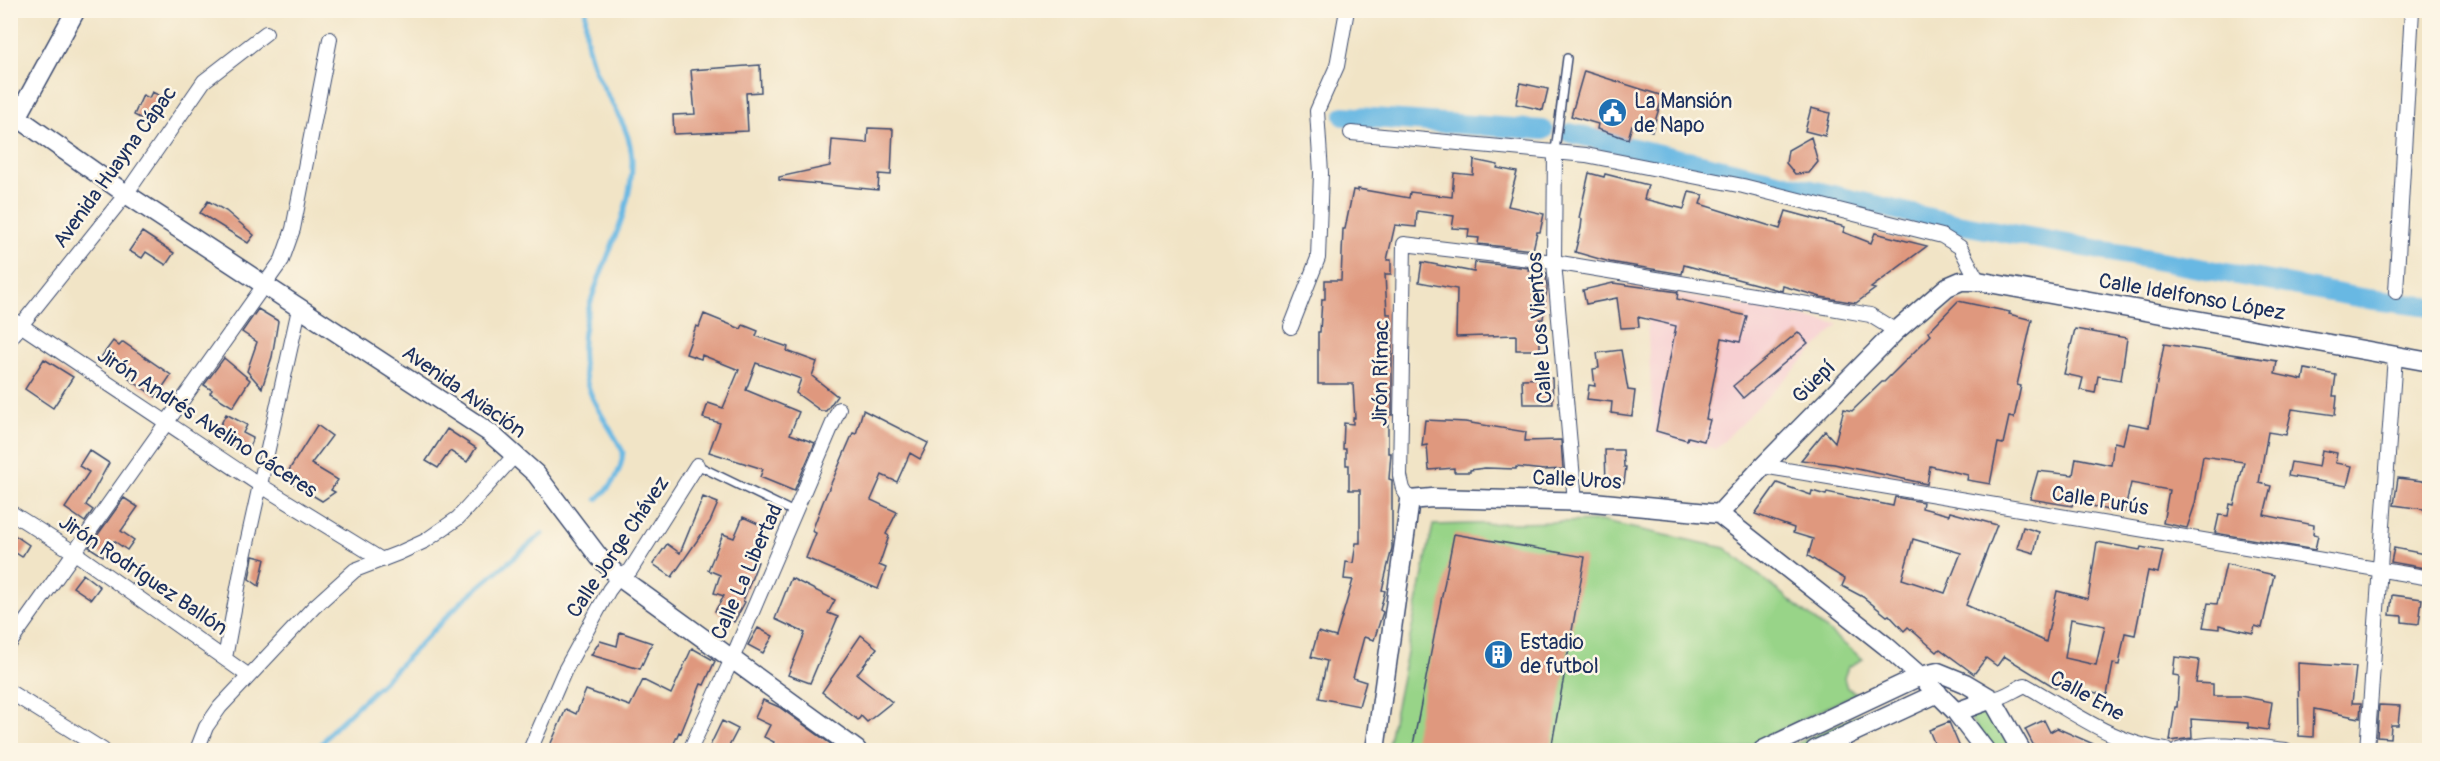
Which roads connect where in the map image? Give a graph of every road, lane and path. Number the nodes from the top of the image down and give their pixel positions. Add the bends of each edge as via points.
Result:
1 (76, 10) edge
2 (1347, 10) edge
3 (2412, 10) edge
4 (266, 33) dead end
5 (330, 39) dead end
6 (1567, 58) dead end
7 (13, 117) edge
8 (1351, 133) dead end
9 (1555, 151) junction
10 (126, 194) junction
11 (1554, 262) junction
12 (1978, 281) junction
13 (264, 285) junction
14 (1947, 287) joint
15 (2396, 292) dead end
16 (298, 309) junction
17 (16, 322) edge
18 (1292, 327) dead end
19 (1896, 332) junction
20 (10, 339) edge
21 (2395, 356) junction
22 (2430, 362) edge
23 (839, 409) dead end
24 (167, 421) junction
25 (516, 454) junction
26 (697, 465) joint
27 (1763, 466) junction
28 (260, 485) junction
29 (1410, 500) junction
30 (1575, 502) junction
31 (10, 512) edge
32 (796, 513) junction
33 (1719, 514) junction
34 (75, 553) junction
35 (382, 560) junction
36 (2378, 569) junction
37 (619, 577) junction
38 (2430, 578) edge
39 (10, 643) edge
40 (1886, 646) junction
41 (225, 658) junction
42 (732, 659) junction
43 (249, 676) junction
44 (1920, 676) junction
45 (1891, 690) junction
46 (10, 692) edge
47 (1938, 693) junction
48 (1992, 699) junction
49 (1956, 712) junction
50 (103, 750) edge
51 (197, 750) edge
52 (530, 750) edge
53 (690, 750) edge
54 (857, 750) edge
55 (1375, 750) edge
56 (1763, 750) edge
57 (1815, 750) edge
58 (1985, 750) edge
59 (2021, 750) edge
60 (2166, 750) edge
61 (2178, 750) edge
62 (2286, 750) edge
63 (2367, 750) edge

1 - 7 street
2 - 18 street via 1337,66 1317,111 1321,173 1318,258
3 - 15 street
4 - 10 street, Avenida Huayna Cápac via 204,81
5 - 13 street via 293,228 282,260
6 - 9 lane
7 - 10 street, Avenida Aviación
8 - 9 street
9 - 11 street, Calle Los Vientos
9 - 12 street via 1743,186 1942,236 1960,247
10 - 13 street, Avenida Aviación
10 - 17 street, Avenida Huayna Cápac
11 - 19 street via 1870,315
11 - 29 street, Jirón Rímac via 1404,244 1400,476
11 - 30 street, Calle Los Vientos
12 - 14 street, Calle Idelfonso López via 1961,281
12 - 21 street, Calle Idelfonso López
13 - 16 street, Avenida Aviación
13 - 24 street
14 - 19 street, Güepí
16 - 25 street, Avenida Aviación via 490,433
16 - 28 street
17 - 20 street, Avenida Huayna Cápac
17 - 24 street, Jirón Andrés Avelino Cáceres
19 - 27 street, Güepí
21 - 22 street, Calle Idelfonso López
21 - 36 street
23 - 32 street, Calle La Libertad
24 - 28 street, Jirón Andrés Avelino Cáceres
24 - 34 street
25 - 35 street via 458,518 425,541
25 - 37 street, Avenida Aviación
26 - 32 lane
26 - 37 street, Calle Jorge Chávez via 630,571
27 - 33 street, Güepí
27 - 36 street, Calle Purús
28 - 35 street, Jirón Andrés Avelino Cáceres
28 - 41 street
29 - 30 street, Calle Uros
29 - 55 street
30 - 33 street, Calle Uros
31 - 34 street, Jirón Rodríguez Ballón
32 - 42 street, Calle La Libertad
33 - 40 street
34 - 39 street
34 - 41 street, Jirón Rodríguez Ballón
35 - 43 street via 354,570
36 - 38 street, Calle Purús
36 - 63 street
37 - 42 street, Avenida Aviación
37 - 52 street, Calle Jorge Chávez via 564,672
40 - 44 street
40 - 45 street via 1896,674
41 - 43 street, Jirón Rodríguez Ballón
42 - 53 street, Calle La Libertad
42 - 54 street, Avenida Aviación
43 - 51 street via 220,707
44 - 45 street
44 - 47 street
44 - 48 street via 1938,672
45 - 56 street
46 - 50 street
47 - 49 street
47 - 57 street
48 - 49 street
48 - 59 street
48 - 60 street, Calle Ene via 2025,685 2124,741
49 - 58 street
61 - 62 street via 2196,745 2240,745

